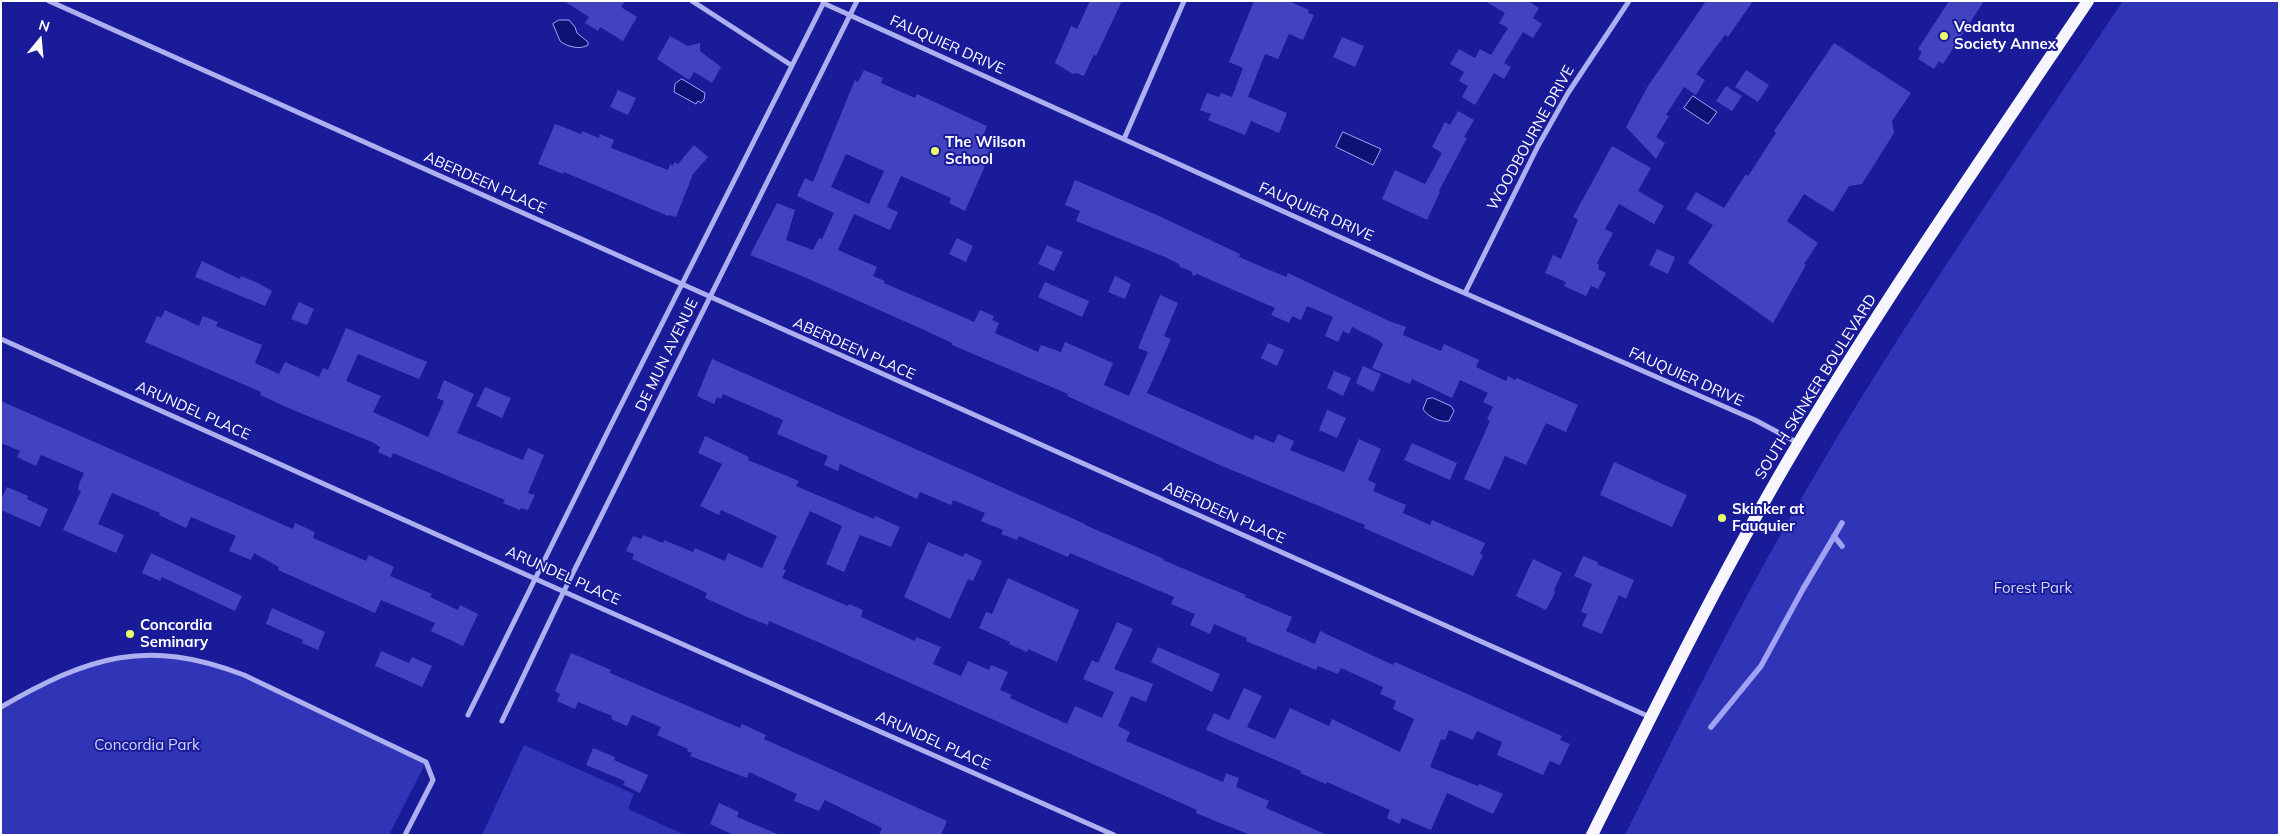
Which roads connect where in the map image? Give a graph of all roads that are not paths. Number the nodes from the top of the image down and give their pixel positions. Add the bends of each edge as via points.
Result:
1 (49, 1) edge
2 (692, 1) edge
3 (857, 1) edge
4 (1184, 1) edge
5 (1629, 1) edge
6 (2088, 1) edge
7 (823, 2) edge
8 (850, 15) junction
9 (791, 65) junction
10 (1124, 139) junction
11 (681, 285) junction
12 (1464, 293) junction
13 (709, 298) junction
14 (1, 339) edge
15 (1799, 443) junction
16 (537, 578) junction
17 (564, 591) junction
18 (1, 707) edge
19 (468, 715) dead end
20 (1651, 717) junction
21 (502, 721) dead end
22 (405, 835) edge
23 (1114, 835) edge
24 (1592, 835) edge

1 - 11 street, ABERDEEN PLACE
2 - 9 street
3 - 8 street, DE MUN AVENUE
4 - 10 street
5 - 12 street, WOODBOURNE DRIVE via 1568,93 1538,146
6 - 15 main road, SOUTH SKINKER BOULEVARD via 1874,323
7 - 8 street, FAUQUIER DRIVE
7 - 9 street, DE MUN AVENUE
8 - 10 street, FAUQUIER DRIVE
8 - 13 street, DE MUN AVENUE
9 - 11 street, DE MUN AVENUE
10 - 12 street, FAUQUIER DRIVE
11 - 13 street, ABERDEEN PLACE
11 - 16 street, DE MUN AVENUE
12 - 15 street, FAUQUIER DRIVE via 1754,420
13 - 17 street, DE MUN AVENUE
13 - 20 street, ABERDEEN PLACE
14 - 16 street, ARUNDEL PLACE
15 - 20 main road, SOUTH SKINKER BOULEVARD via 1722,579
16 - 17 street, ARUNDEL PLACE
16 - 19 street, DE MUN AVENUE
17 - 21 street, DE MUN AVENUE
17 - 23 street, ARUNDEL PLACE
18 - 22 street via 67,672 112,658 156,654 219,666 413,753 426,762 432,780
20 - 24 main road, SOUTH SKINKER BOULEVARD

